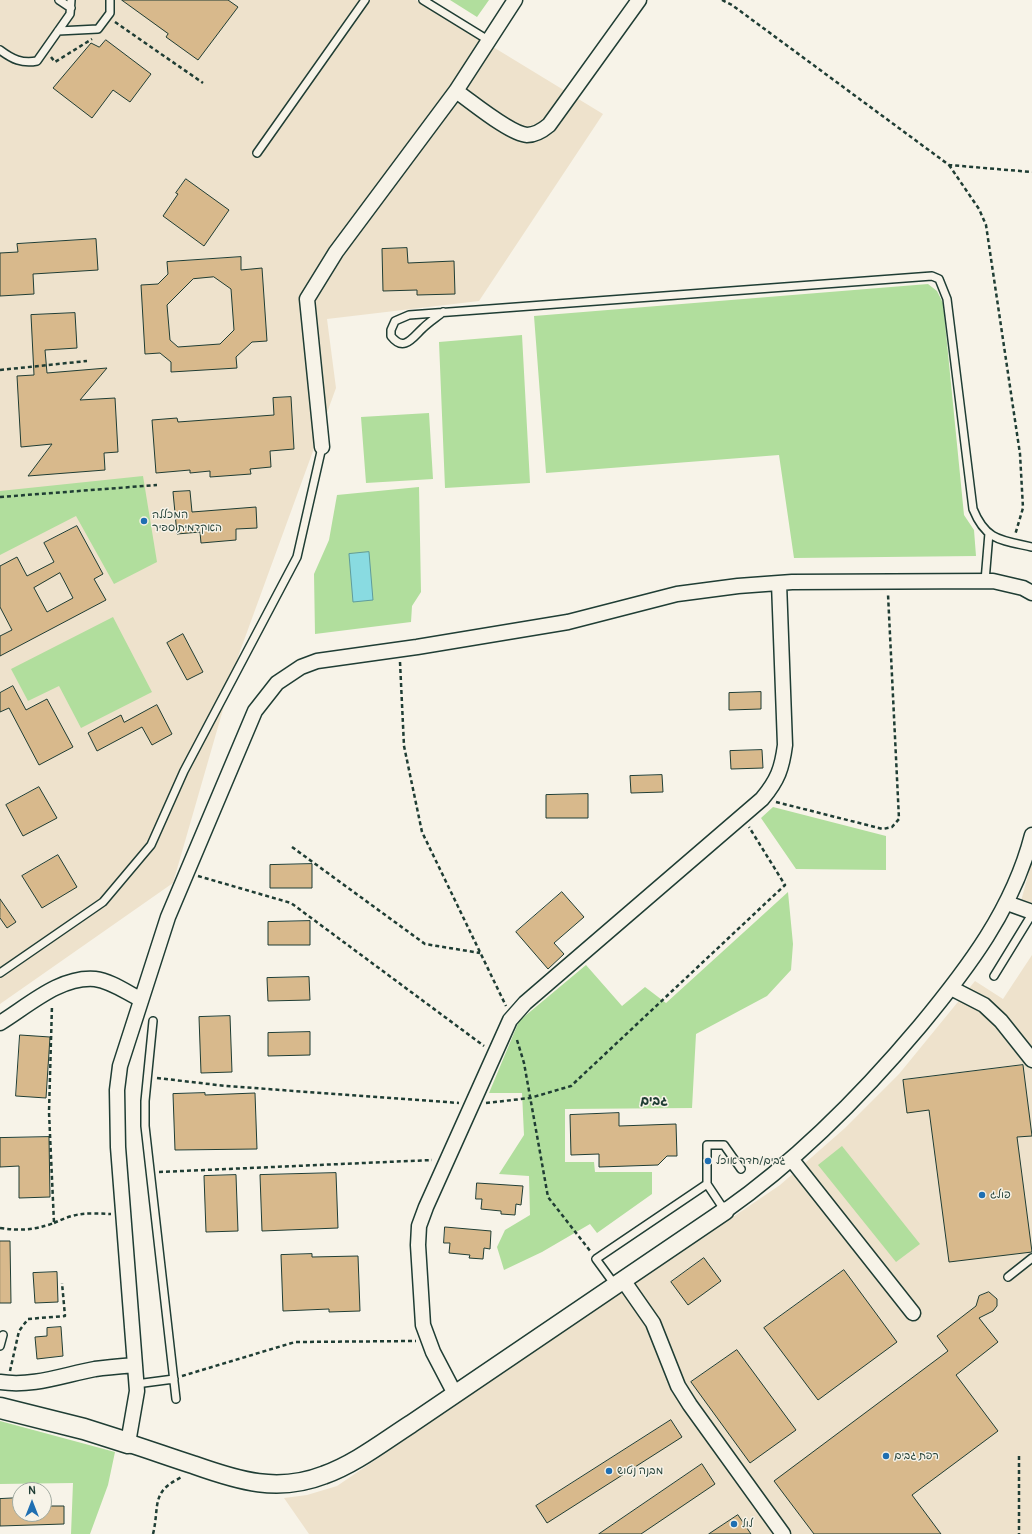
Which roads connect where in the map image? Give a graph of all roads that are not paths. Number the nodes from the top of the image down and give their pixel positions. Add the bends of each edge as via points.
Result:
1 (59, 0) edge
2 (71, 0) edge
3 (110, 0) edge
4 (365, 0) edge
5 (423, 0) edge
6 (515, 0) edge
7 (639, 0) edge
8 (71, 8) junction
9 (58, 31) junction
10 (488, 40) junction
11 (0, 50) edge
12 (456, 91) junction
13 (258, 153) dead end
14 (443, 312) junction
15 (322, 447) joint
16 (989, 533) junction
17 (1032, 547) edge
18 (985, 581) junction
19 (779, 583) junction
20 (1032, 594) edge
21 (1032, 835) edge
22 (1007, 903) junction
23 (1032, 913) edge
24 (0, 973) edge
25 (994, 976) dead end
26 (952, 988) junction
27 (140, 999) junction
28 (153, 1021) dead end
29 (0, 1024) edge
30 (1032, 1060) edge
31 (792, 1160) junction
32 (741, 1169) dead end
33 (707, 1184) junction
34 (725, 1211) junction
35 (1032, 1258) edge
36 (1008, 1277) dead end
37 (619, 1283) junction
38 (913, 1313) dead end
39 (3, 1336) dead end
40 (0, 1346) edge
41 (135, 1365) junction
42 (174, 1379) junction
43 (4, 1383) edge
44 (136, 1384) junction
45 (455, 1394) junction
46 (176, 1399) dead end
47 (0, 1408) edge
48 (128, 1443) junction
49 (783, 1534) edge

1 - 8 lane
2 - 8 lane
3 - 9 lane via 110,13 98,29
4 - 13 lane
5 - 10 lane
6 - 10 street
7 - 12 street via 550,125 541,132 529,135 516,133
8 - 9 lane via 70,14
9 - 11 lane via 37,61 28,63 13,59
10 - 12 street
12 - 15 street via 336,252 307,299
14 - 14 lane via 400,317 395,321 391,336 398,343 412,340 423,327
14 - 16 lane via 932,276 939,279 948,299 973,509 978,523
15 - 24 lane via 298,557 184,771 150,846 103,902
16 - 17 lane via 1001,540
16 - 18 lane
18 - 19 street
18 - 20 street via 1009,584
19 - 27 street via 678,594 568,622 317,661 300,667 277,683 255,711 168,917
19 - 45 street via 785,744 782,766 774,784 762,799 525,1003 510,1020 419,1226 423,1325
21 - 22 street
22 - 23 street
22 - 26 street via 990,933
23 - 25 lane
26 - 30 street via 984,1005 1001,1021
26 - 31 street via 864,1089
27 - 29 street via 96,979 72,981 52,990
27 - 41 street via 120,1066 117,1090 118,1147
28 - 42 lane via 145,1126
31 - 34 street
31 - 38 street
32 - 33 lane via 724,1145 707,1145
33 - 34 lane
33 - 37 lane via 596,1259
34 - 37 street
35 - 36 lane
37 - 45 street
37 - 49 street via 653,1323 678,1386 690,1405
39 - 40 lane
41 - 43 street via 96,1369 40,1382
41 - 44 street
42 - 44 lane
42 - 46 lane
44 - 48 street
45 - 48 street via 338,1470 294,1484 268,1484 233,1479
47 - 48 main road

